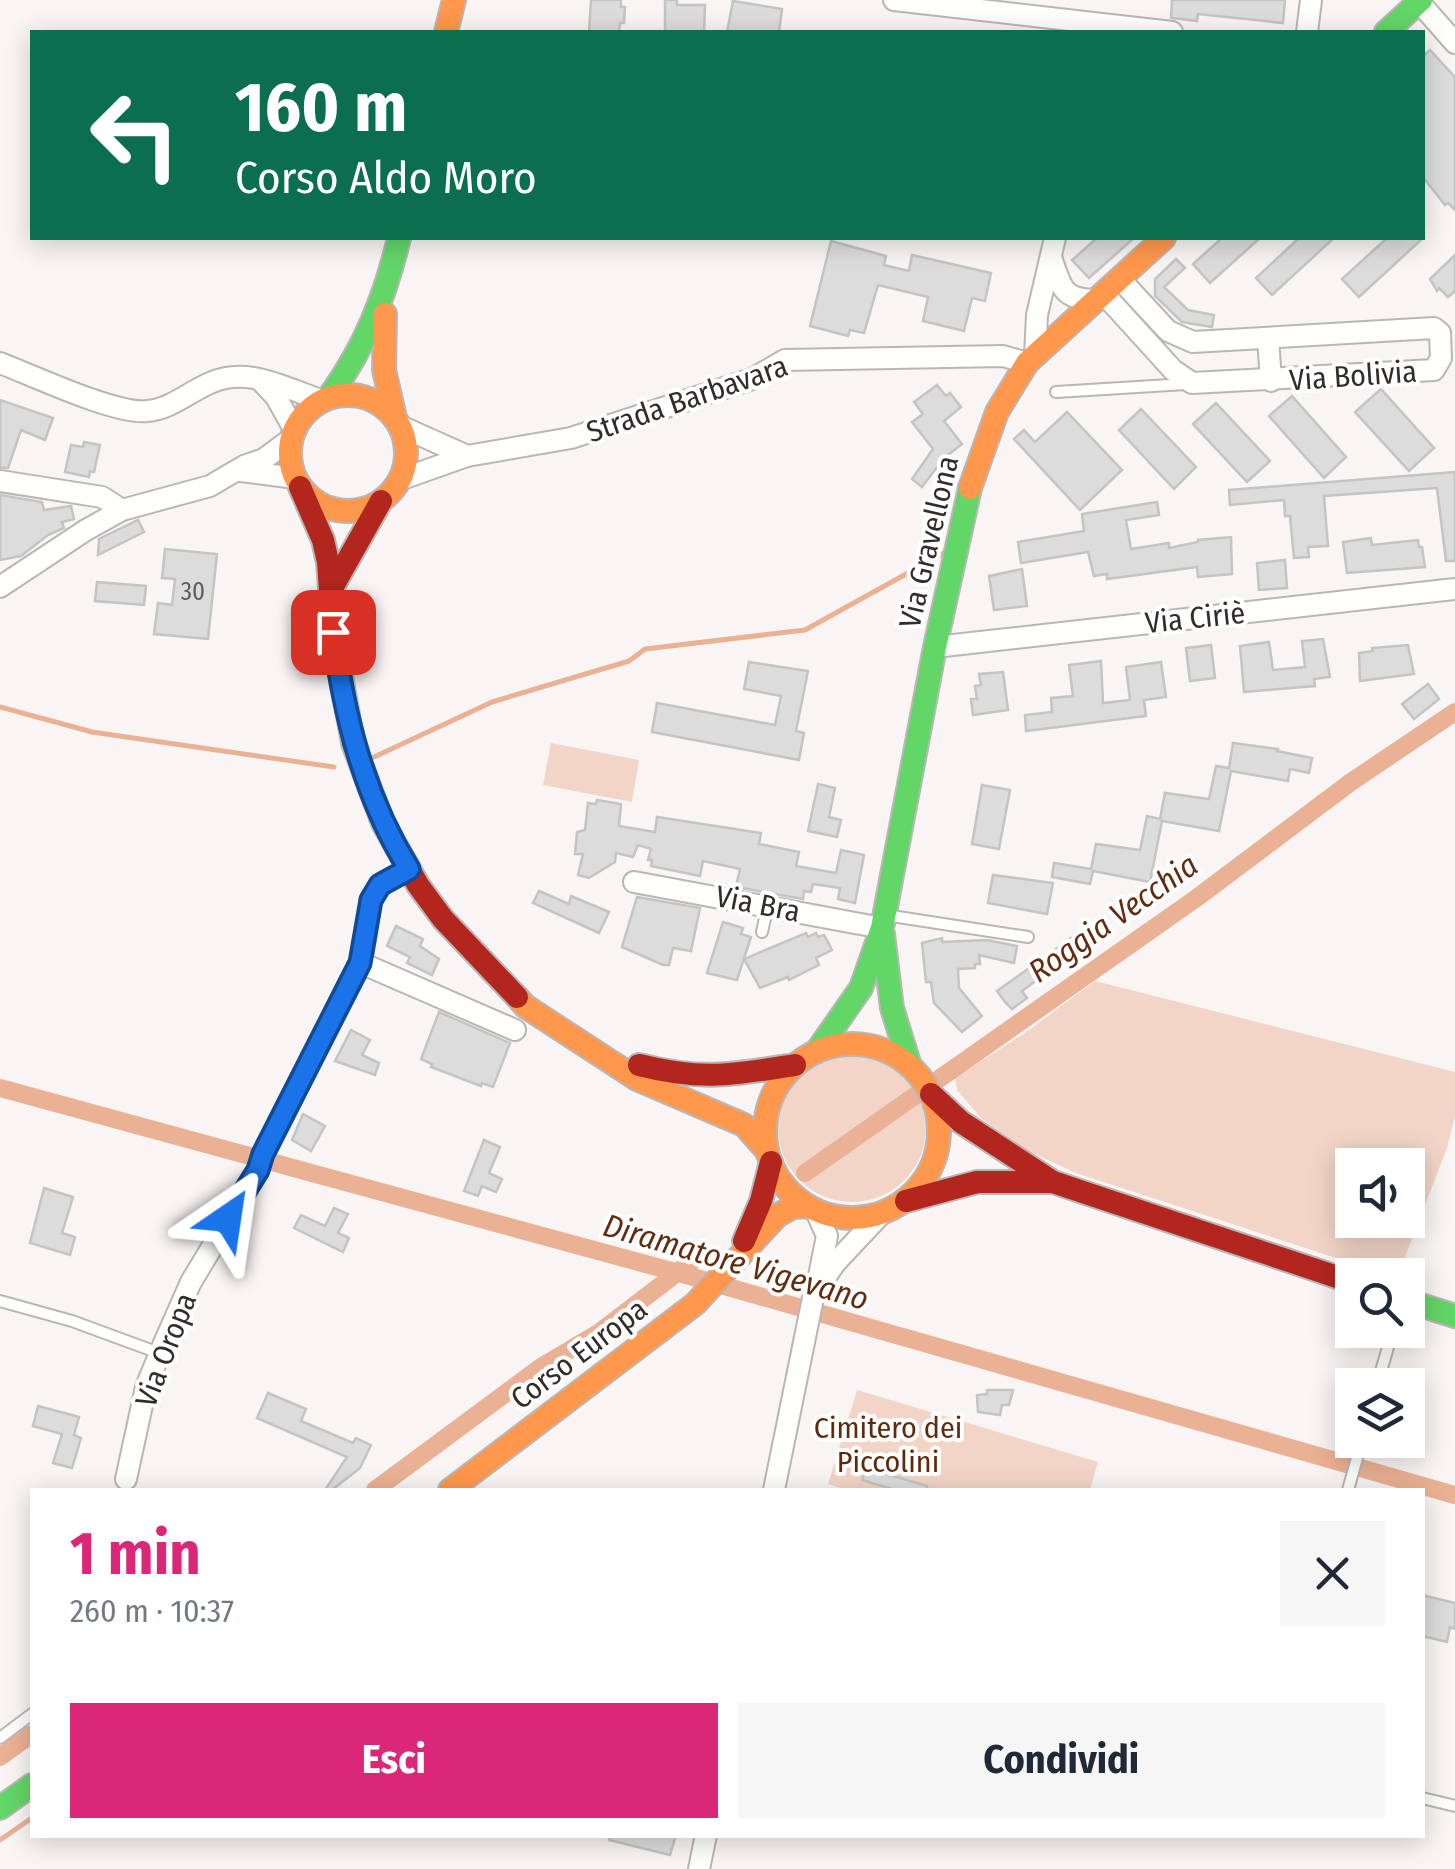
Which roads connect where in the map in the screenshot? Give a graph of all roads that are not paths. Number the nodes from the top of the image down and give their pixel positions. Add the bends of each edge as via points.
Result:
1 (454, 0) edge
2 (894, 0) edge
3 (1311, 0) edge
4 (1420, 1) edge
5 (1085, 18) edge
6 (446, 30) edge
7 (1160, 30) edge
8 (1307, 30) edge
9 (1388, 30) edge
10 (1455, 42) edge
11 (400, 240) edge
12 (1055, 240) edge
13 (1162, 240) edge
14 (1052, 260) junction
15 (1105, 290) junction
16 (386, 298) junction
17 (1268, 338) junction
18 (1031, 359) junction
19 (0, 363) edge
20 (260, 380) junction
21 (1272, 381) junction
22 (1192, 384) junction
23 (1056, 392) dead end
24 (325, 399) junction
25 (398, 422) junction
26 (292, 434) junction
27 (467, 456) junction
28 (234, 472) junction
29 (399, 480) junction
30 (0, 481) edge
31 (298, 482) junction
32 (381, 501) junction
33 (122, 510) junction
34 (0, 587) edge
35 (332, 588) junction
36 (1455, 589) edge
37 (935, 646) junction
38 (409, 869) junction
39 (634, 882) dead end
40 (768, 905) junction
41 (883, 921) junction
42 (762, 932) dead end
43 (1028, 937) dead end
44 (360, 963) junction
45 (515, 1030) dead end
46 (817, 1051) junction
47 (604, 1056) junction
48 (795, 1065) junction
49 (923, 1082) junction
50 (769, 1156) junction
51 (1052, 1182) junction
52 (811, 1208) junction
53 (890, 1208) junction
54 (736, 1258) junction
55 (1335, 1276) edge
56 (814, 1293) junction
57 (0, 1301) edge
58 (1425, 1306) edge
59 (1455, 1316) edge
60 (160, 1353) junction
61 (1357, 1458) edge
62 (126, 1484) edge
63 (1349, 1486) edge
64 (453, 1488) edge
65 (774, 1488) edge
66 (30, 1716) edge
67 (0, 1738) edge
68 (30, 1786) edge
69 (1425, 1799) edge
70 (1455, 1806) edge
71 (0, 1808) edge
72 (705, 1838) edge
73 (700, 1869) edge

1 - 6 main road
2 - 5 street
3 - 8 street
4 - 9 main road
4 - 10 street
5 - 7 street
11 - 16 main road
12 - 14 street
13 - 15 main road, Via Gravellona
14 - 15 street via 1064,292 1078,300
14 - 18 street
15 - 17 street, Via Bolivia via 1193,342
15 - 18 main road, Via Gravellona
15 - 22 street
16 - 24 main road via 363,349
16 - 25 main road via 384,370
17 - 21 street
17 - 21 street, Via Bolivia via 1434,328 1440,333 1434,370
18 - 27 street, Strada Barbavara via 785,360 752,379 571,438
18 - 37 main road, Via Gravellona via 980,455
19 - 20 street via 146,412 228,377
20 - 24 street
20 - 26 street via 276,396
21 - 22 street, Via Bolivia
22 - 23 lane
24 - 25 main road via 366,397
24 - 26 main road
25 - 27 street
25 - 29 main road via 406,453
26 - 28 street via 264,459
26 - 31 main road via 290,459
27 - 29 street, Strada Barbavara
28 - 31 street
28 - 33 street via 210,486
29 - 32 main road
30 - 33 street via 102,498
31 - 32 main road via 329,508 365,509
31 - 35 main road via 323,540
32 - 35 main road
33 - 34 street
35 - 38 main road via 353,742 382,823
36 - 37 street, Via Ciriè
37 - 41 main road, Via Gravellona
38 - 44 street, Via Oropa via 380,885 371,900
38 - 47 main road via 443,919 513,994
39 - 40 street, Via Bra
40 - 41 street, Via Bra
40 - 42 lane
41 - 43 lane
41 - 46 main road, Via Gravellona via 860,988
41 - 49 main road, Via Gravellona via 892,1008
44 - 45 street
44 - 60 street, Via Oropa
46 - 48 main road
46 - 49 main road via 856,1044 894,1054
47 - 48 main road via 683,1076
47 - 50 main road via 638,1079 744,1125
48 - 50 main road via 769,1104
49 - 51 main road via 962,1122
49 - 53 main road via 937,1113 935,1156 913,1192
50 - 52 main road via 780,1180
50 - 54 main road via 760,1201
51 - 53 main road via 987,1179
51 - 55 main road
52 - 53 main road via 849,1218
52 - 54 main road, Corso Europa via 778,1215
52 - 56 street via 827,1236
53 - 56 street
54 - 64 main road, Corso Europa via 695,1304
56 - 65 street
57 - 60 lane
58 - 59 main road
60 - 62 street, Via Oropa via 146,1387
61 - 63 lane
66 - 67 lane
68 - 71 main road
69 - 70 lane
72 - 73 street

